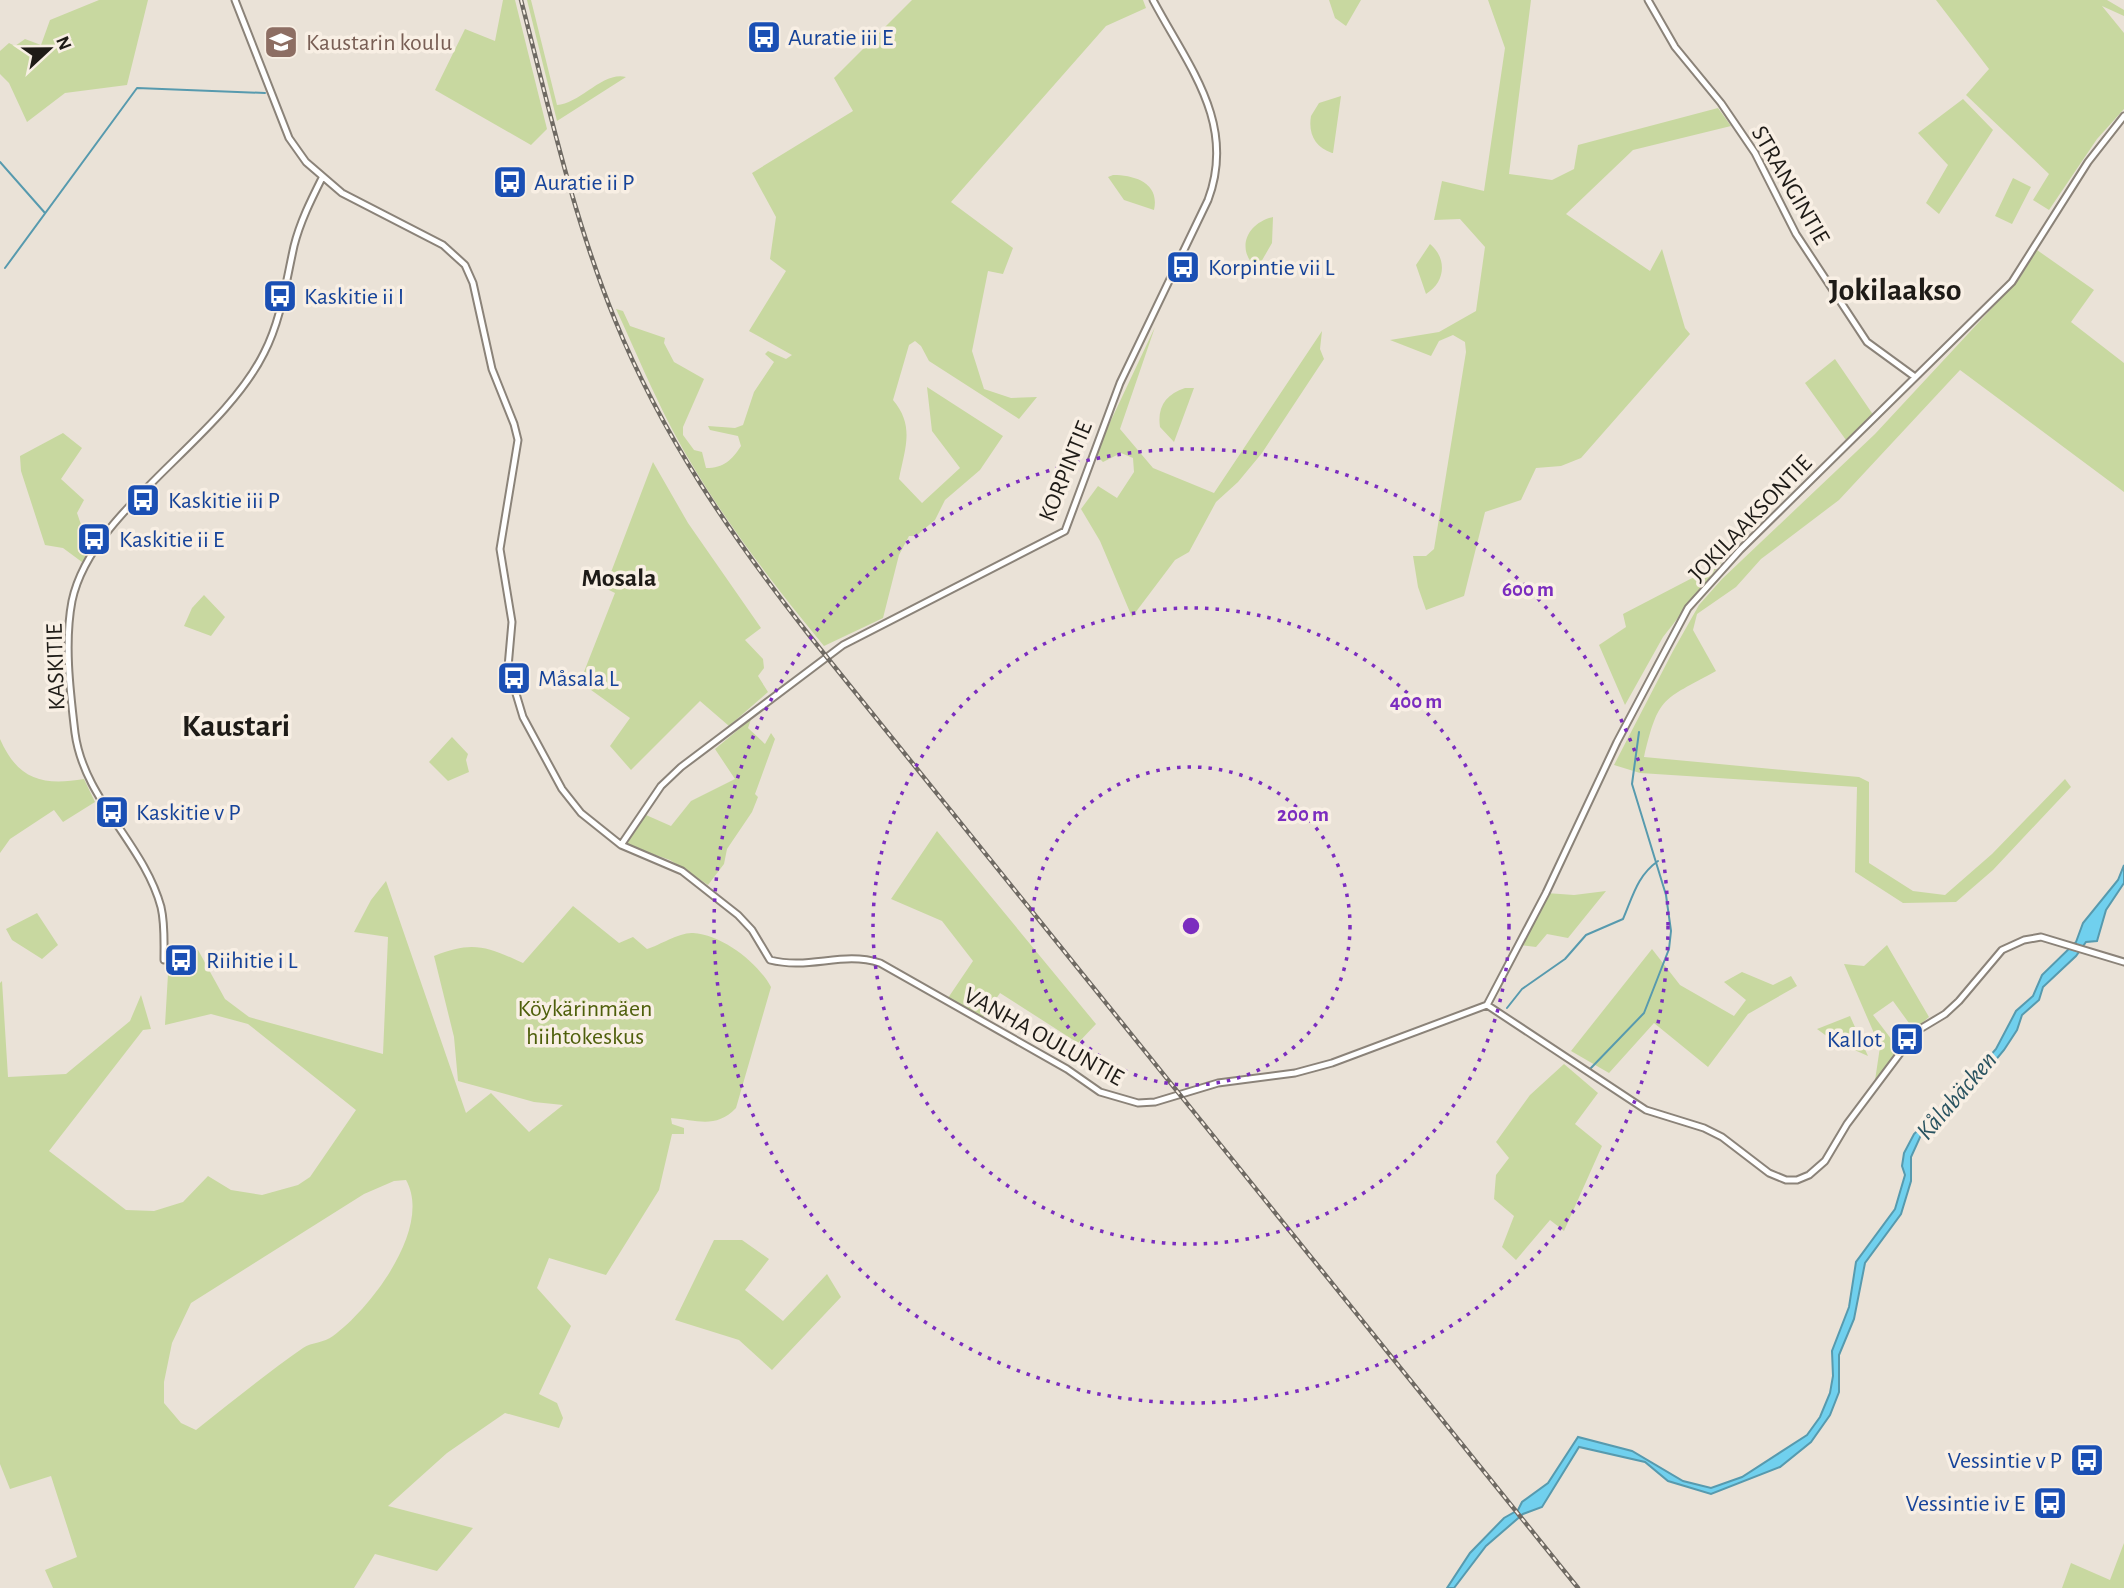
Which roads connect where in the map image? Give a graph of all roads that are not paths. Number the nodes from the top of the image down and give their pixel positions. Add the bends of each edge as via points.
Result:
1 (234, 0) edge
2 (1153, 0) edge
3 (1648, 0) edge
4 (2124, 116) edge
5 (322, 178) junction
6 (1915, 377) junction
7 (621, 845) junction
8 (164, 960) dead end
9 (2124, 962) edge
10 (1487, 1005) junction

1 - 5 street, VANHA OULUNTIE via 289,138
2 - 7 street, KORPINTIE via 1213,117 1217,174 1102,426 1065,531 844,645 813,666 681,767 661,786
3 - 6 street, STRANGINTIE via 1675,47 1755,153 1796,234 1861,334
4 - 6 street, JOKILAAKSONTIE via 2088,162 2012,282
5 - 7 street, VANHA OULUNTIE via 443,245 468,270 492,369 518,440 500,549 512,622 510,678 523,717 570,801 604,835
5 - 8 street, KASKITIE via 300,225 279,313 264,353 216,419 99,543 73,598 69,651 77,743 102,804 155,891 163,918
6 - 10 street, JOKILAAKSONTIE via 1711,579 1688,608
7 - 10 street, VANHA OULUNTIE via 682,871 745,922 770,960 792,965 847,958 880,963 1100,1092 1128,1102 1155,1102 1218,1083 1320,1067
9 - 10 street via 2050,938 2032,938 2002,950 1959,1001 1920,1029 1847,1124 1825,1161 1797,1180 1769,1173 1704,1128 1646,1110

